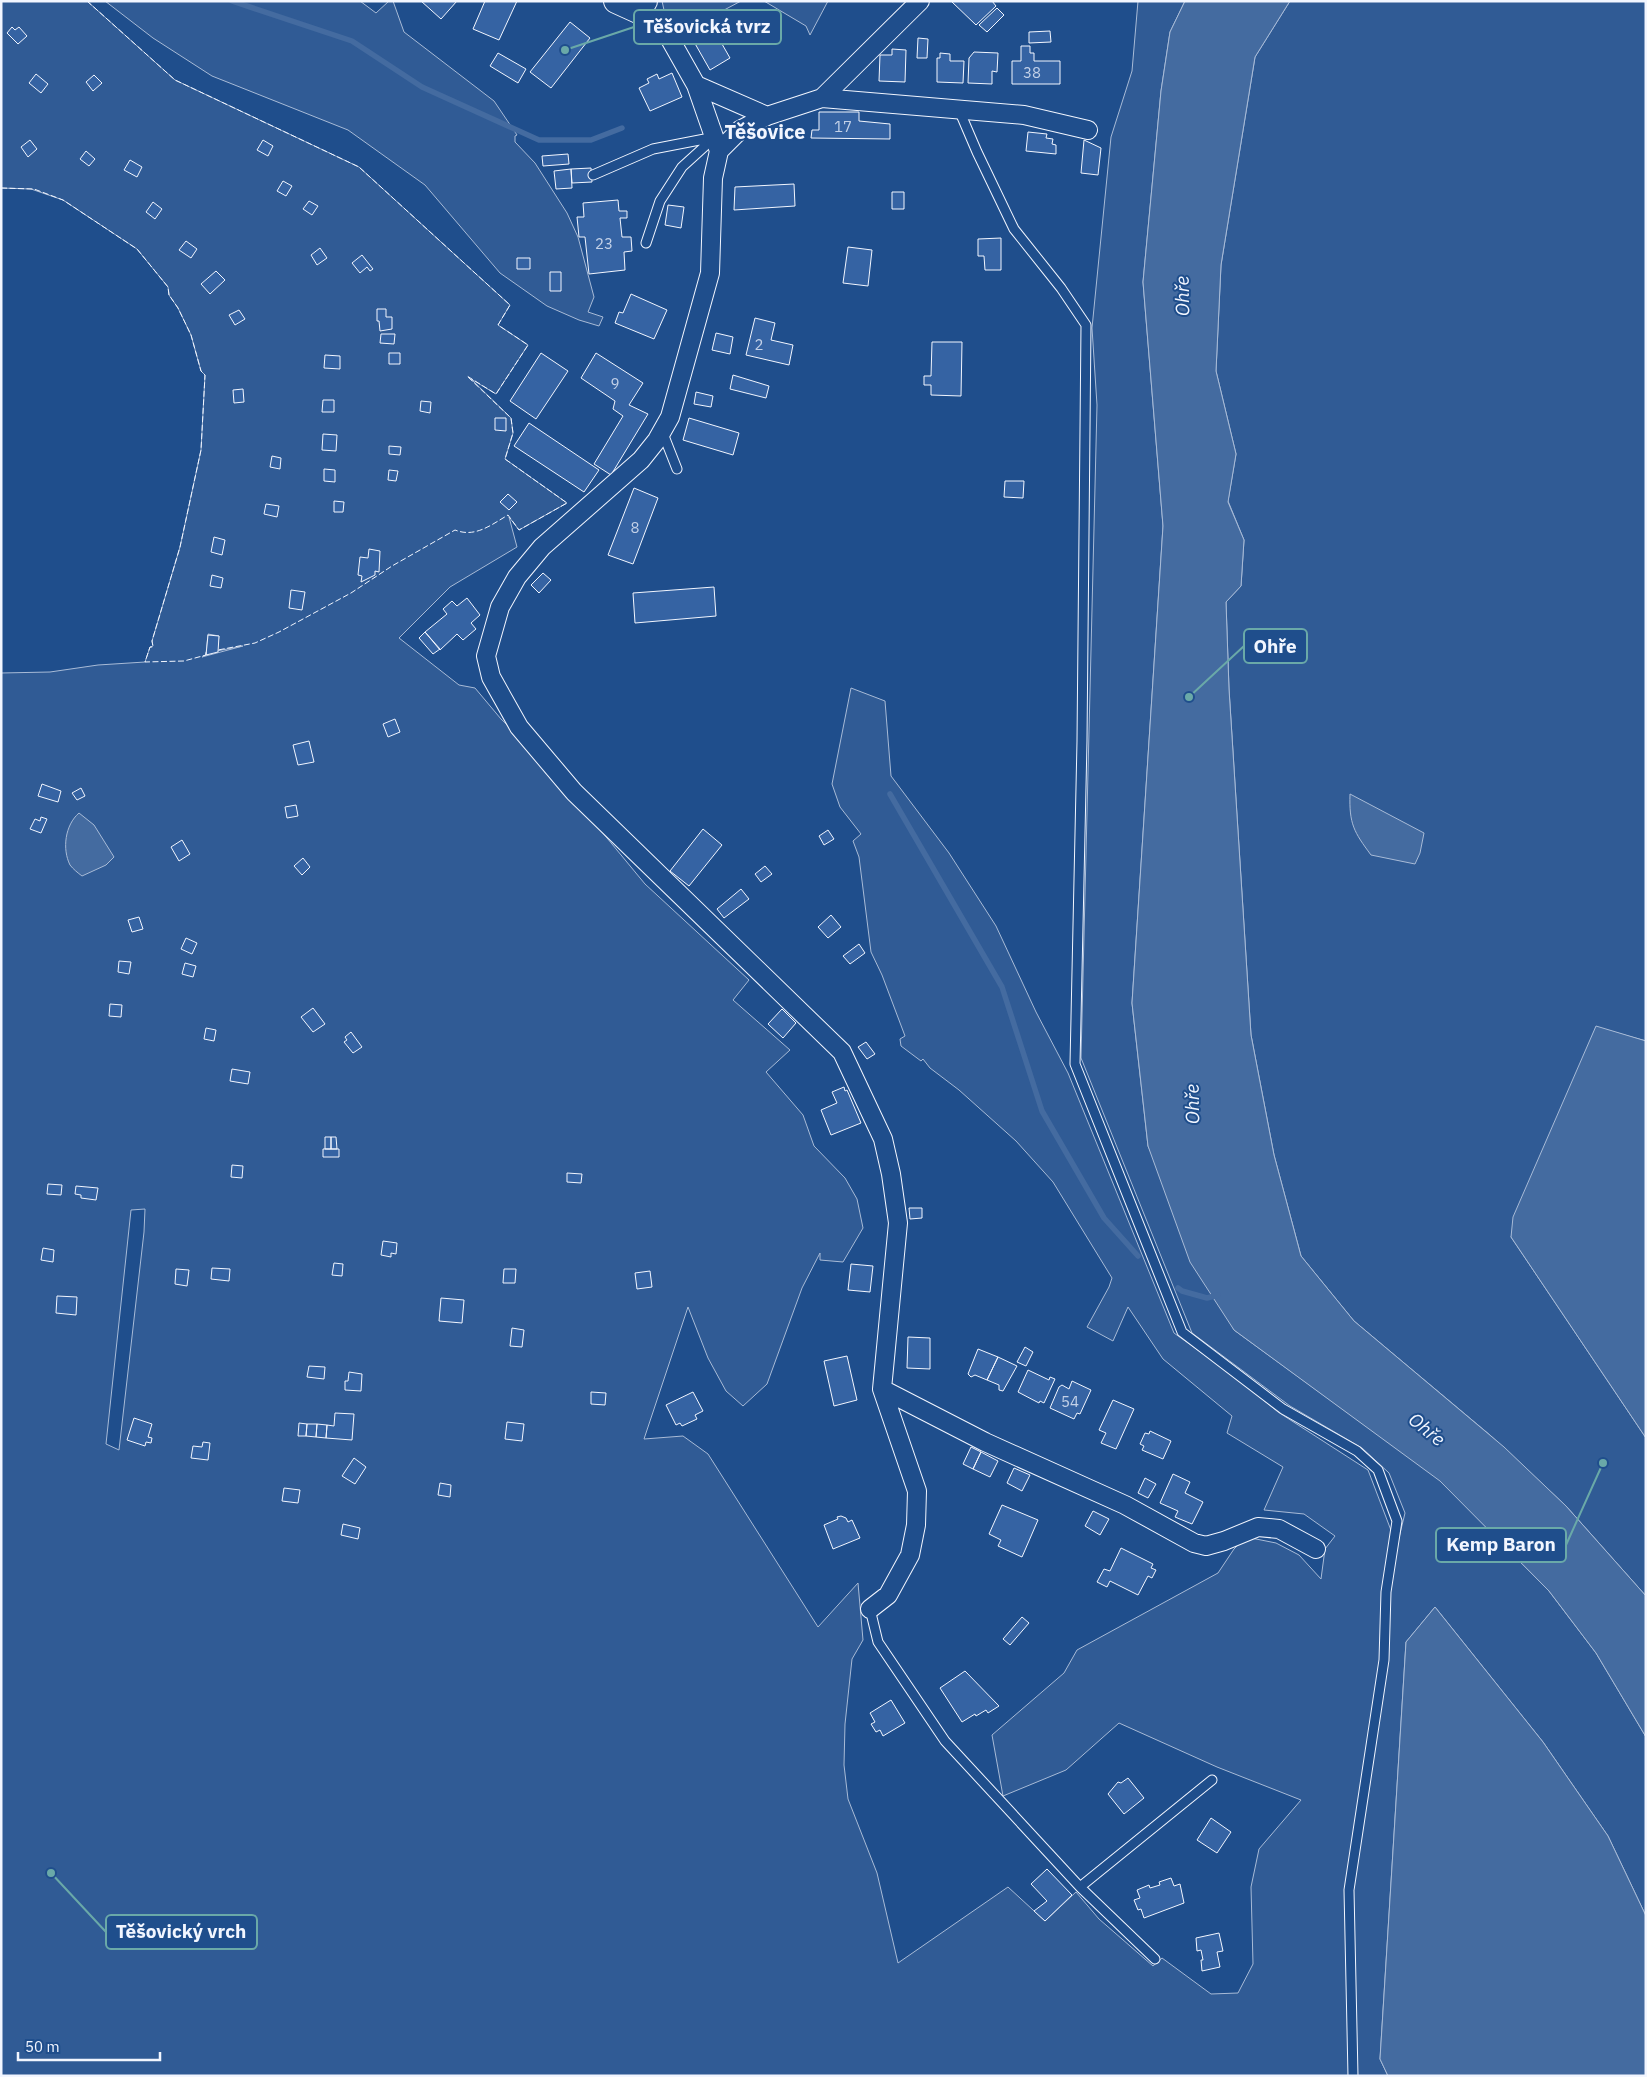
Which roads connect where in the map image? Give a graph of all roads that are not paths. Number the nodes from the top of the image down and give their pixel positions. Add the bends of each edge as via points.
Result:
1 (616, 1) edge
2 (920, 1) edge
3 (642, 6) edge
4 (696, 85) junction
5 (822, 98) junction
6 (959, 110) junction
7 (767, 116) junction
8 (1088, 130) dead end
9 (717, 144) junction
10 (593, 175) dead end
11 (646, 243) dead end
12 (662, 431) junction
13 (677, 469) dead end
14 (882, 1389) junction
15 (1316, 1548) dead end
16 (870, 1609) joint
17 (1212, 1780) dead end
18 (1080, 1887) junction
19 (1154, 1959) dead end
20 (1353, 2076) edge

1 - 3 street
2 - 5 street
3 - 4 street via 670,40
4 - 7 street
4 - 9 street
5 - 6 street
5 - 7 street
6 - 8 street via 1024,115
6 - 20 lane via 1014,229 1086,325 1075,1064 1182,1332 1283,1410 1357,1451 1378,1470 1397,1521 1386,1592 1384,1660 1349,1890
7 - 9 street
9 - 10 lane via 653,149
9 - 11 lane via 682,167 660,201
9 - 12 street via 710,273 670,417
12 - 13 lane
12 - 14 street via 641,460 542,547 517,577 500,607 486,656 491,677 519,727 574,792 842,1052 883,1139 898,1223
14 - 15 street via 985,1442 1125,1505 1194,1543 1206,1546 1258,1527 1279,1529
14 - 16 street via 917,1491 916,1525 910,1555 888,1595
16 - 18 lane via 878,1642 945,1741
17 - 18 lane
18 - 19 lane

